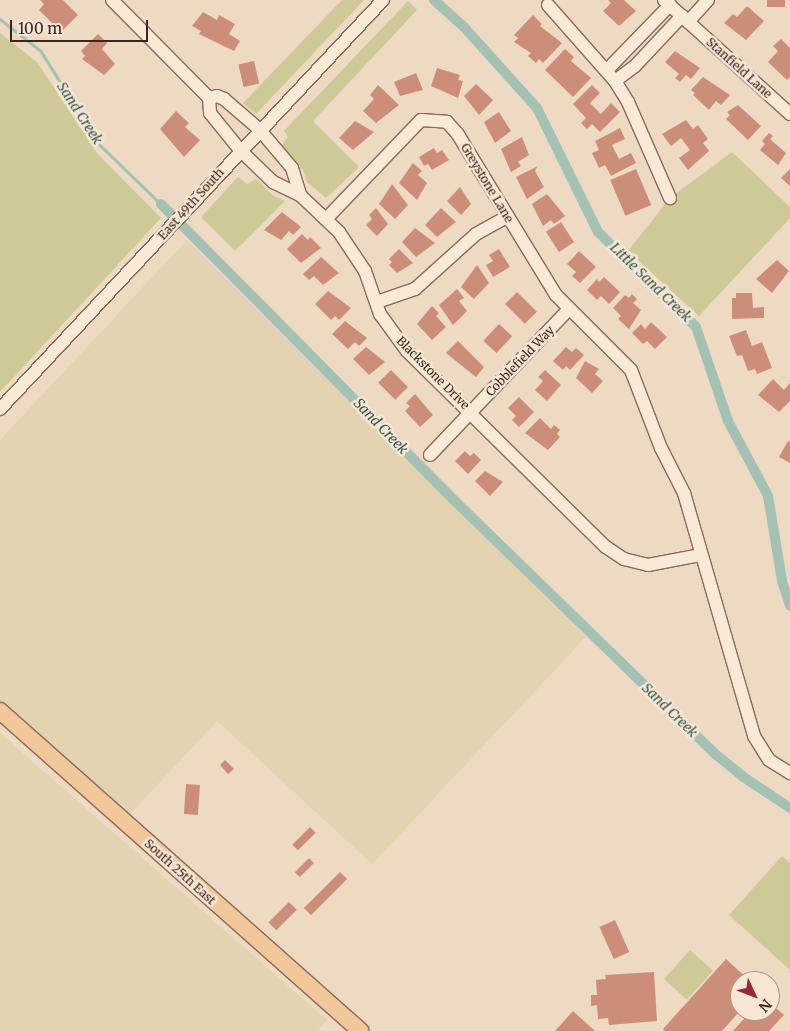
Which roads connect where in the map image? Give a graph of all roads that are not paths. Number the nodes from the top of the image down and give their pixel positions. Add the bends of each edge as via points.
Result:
1 (112, 0) edge
2 (383, 0) edge
3 (708, 0) edge
4 (667, 2) edge
5 (548, 5) dead end
6 (685, 19) junction
7 (627, 50) junction
8 (639, 61) junction
9 (607, 70) junction
10 (615, 81) junction
11 (209, 98) junction
12 (790, 114) edge
13 (259, 129) junction
14 (240, 150) junction
15 (300, 195) junction
16 (670, 198) dead end
17 (507, 217) junction
18 (326, 219) junction
19 (377, 302) junction
20 (568, 310) junction
21 (0, 409) edge
22 (472, 412) junction
23 (430, 455) dead end
24 (701, 555) junction
25 (0, 711) edge
26 (790, 774) edge
27 (361, 1031) edge

1 - 11 street
2 - 13 street, East 49th South
3 - 6 street
4 - 6 street, Stanfield Lane
4 - 7 street
5 - 9 street
6 - 8 street
6 - 12 street, Stanfield Lane
7 - 8 street
7 - 9 street
8 - 10 street
9 - 10 street
10 - 16 street via 628,102
11 - 13 street via 217,96 224,99
11 - 14 street, Blackstone Drive via 210,112
13 - 14 street, East 49th South
13 - 15 street via 292,168
14 - 15 street, Blackstone Drive via 273,182
14 - 21 street, East 49th South
15 - 18 street, Blackstone Drive
17 - 18 street, Greystone Lane via 456,133 447,122 434,119 421,120 408,131
17 - 19 street via 476,234 415,289
17 - 20 street, Greystone Lane via 542,276
18 - 19 street, Blackstone Drive via 354,252
19 - 22 street, Blackstone Drive via 380,314 408,350
20 - 22 street, Cobblefield Way
20 - 24 street, Greystone Lane via 622,357 631,370 661,448 684,493
22 - 23 street, Cobblefield Way
22 - 24 street, Blackstone Drive via 606,547 624,559 648,565
24 - 26 street, Greystone Lane via 754,736 770,760
25 - 27 main road, South 25th East

